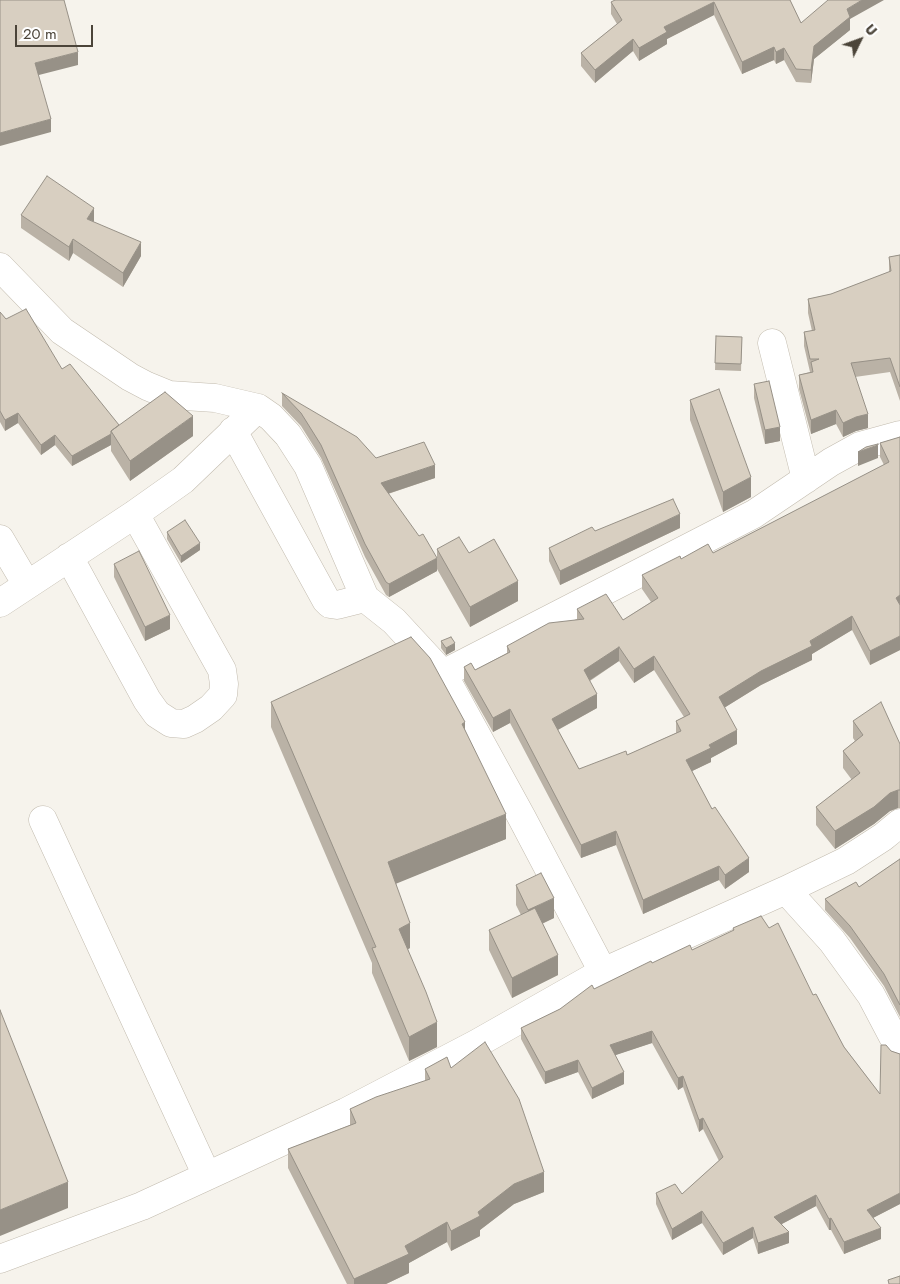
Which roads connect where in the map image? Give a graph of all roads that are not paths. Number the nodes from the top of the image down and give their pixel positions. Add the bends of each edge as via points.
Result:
1 (0, 267) edge
2 (772, 343) dead end
3 (258, 408) junction
4 (233, 431) junction
5 (900, 435) edge
6 (806, 479) junction
7 (135, 514) junction
8 (0, 539) edge
9 (69, 557) junction
10 (27, 585) junction
11 (365, 598) junction
12 (0, 603) edge
13 (443, 674) junction
14 (43, 820) dead end
15 (900, 823) edge
16 (786, 890) junction
17 (602, 972) junction
18 (900, 1050) edge
19 (207, 1176) junction
20 (0, 1260) edge

1 - 3 street via 62,331 147,386 169,395 215,398
2 - 6 street
3 - 4 street
3 - 11 street via 288,435 308,466
4 - 7 street via 183,480
4 - 11 street via 326,600 337,605
5 - 6 street via 860,446
6 - 13 street via 754,514
7 - 9 street
7 - 9 street via 222,670 223,695 195,720 184,724 171,723 157,714
8 - 10 street
9 - 10 street
10 - 12 street
11 - 13 street via 394,621
13 - 17 street
14 - 19 street
15 - 16 street via 846,861
16 - 17 street
16 - 18 street via 832,941 871,995
17 - 19 street via 476,1044 346,1112
19 - 20 street via 142,1206

